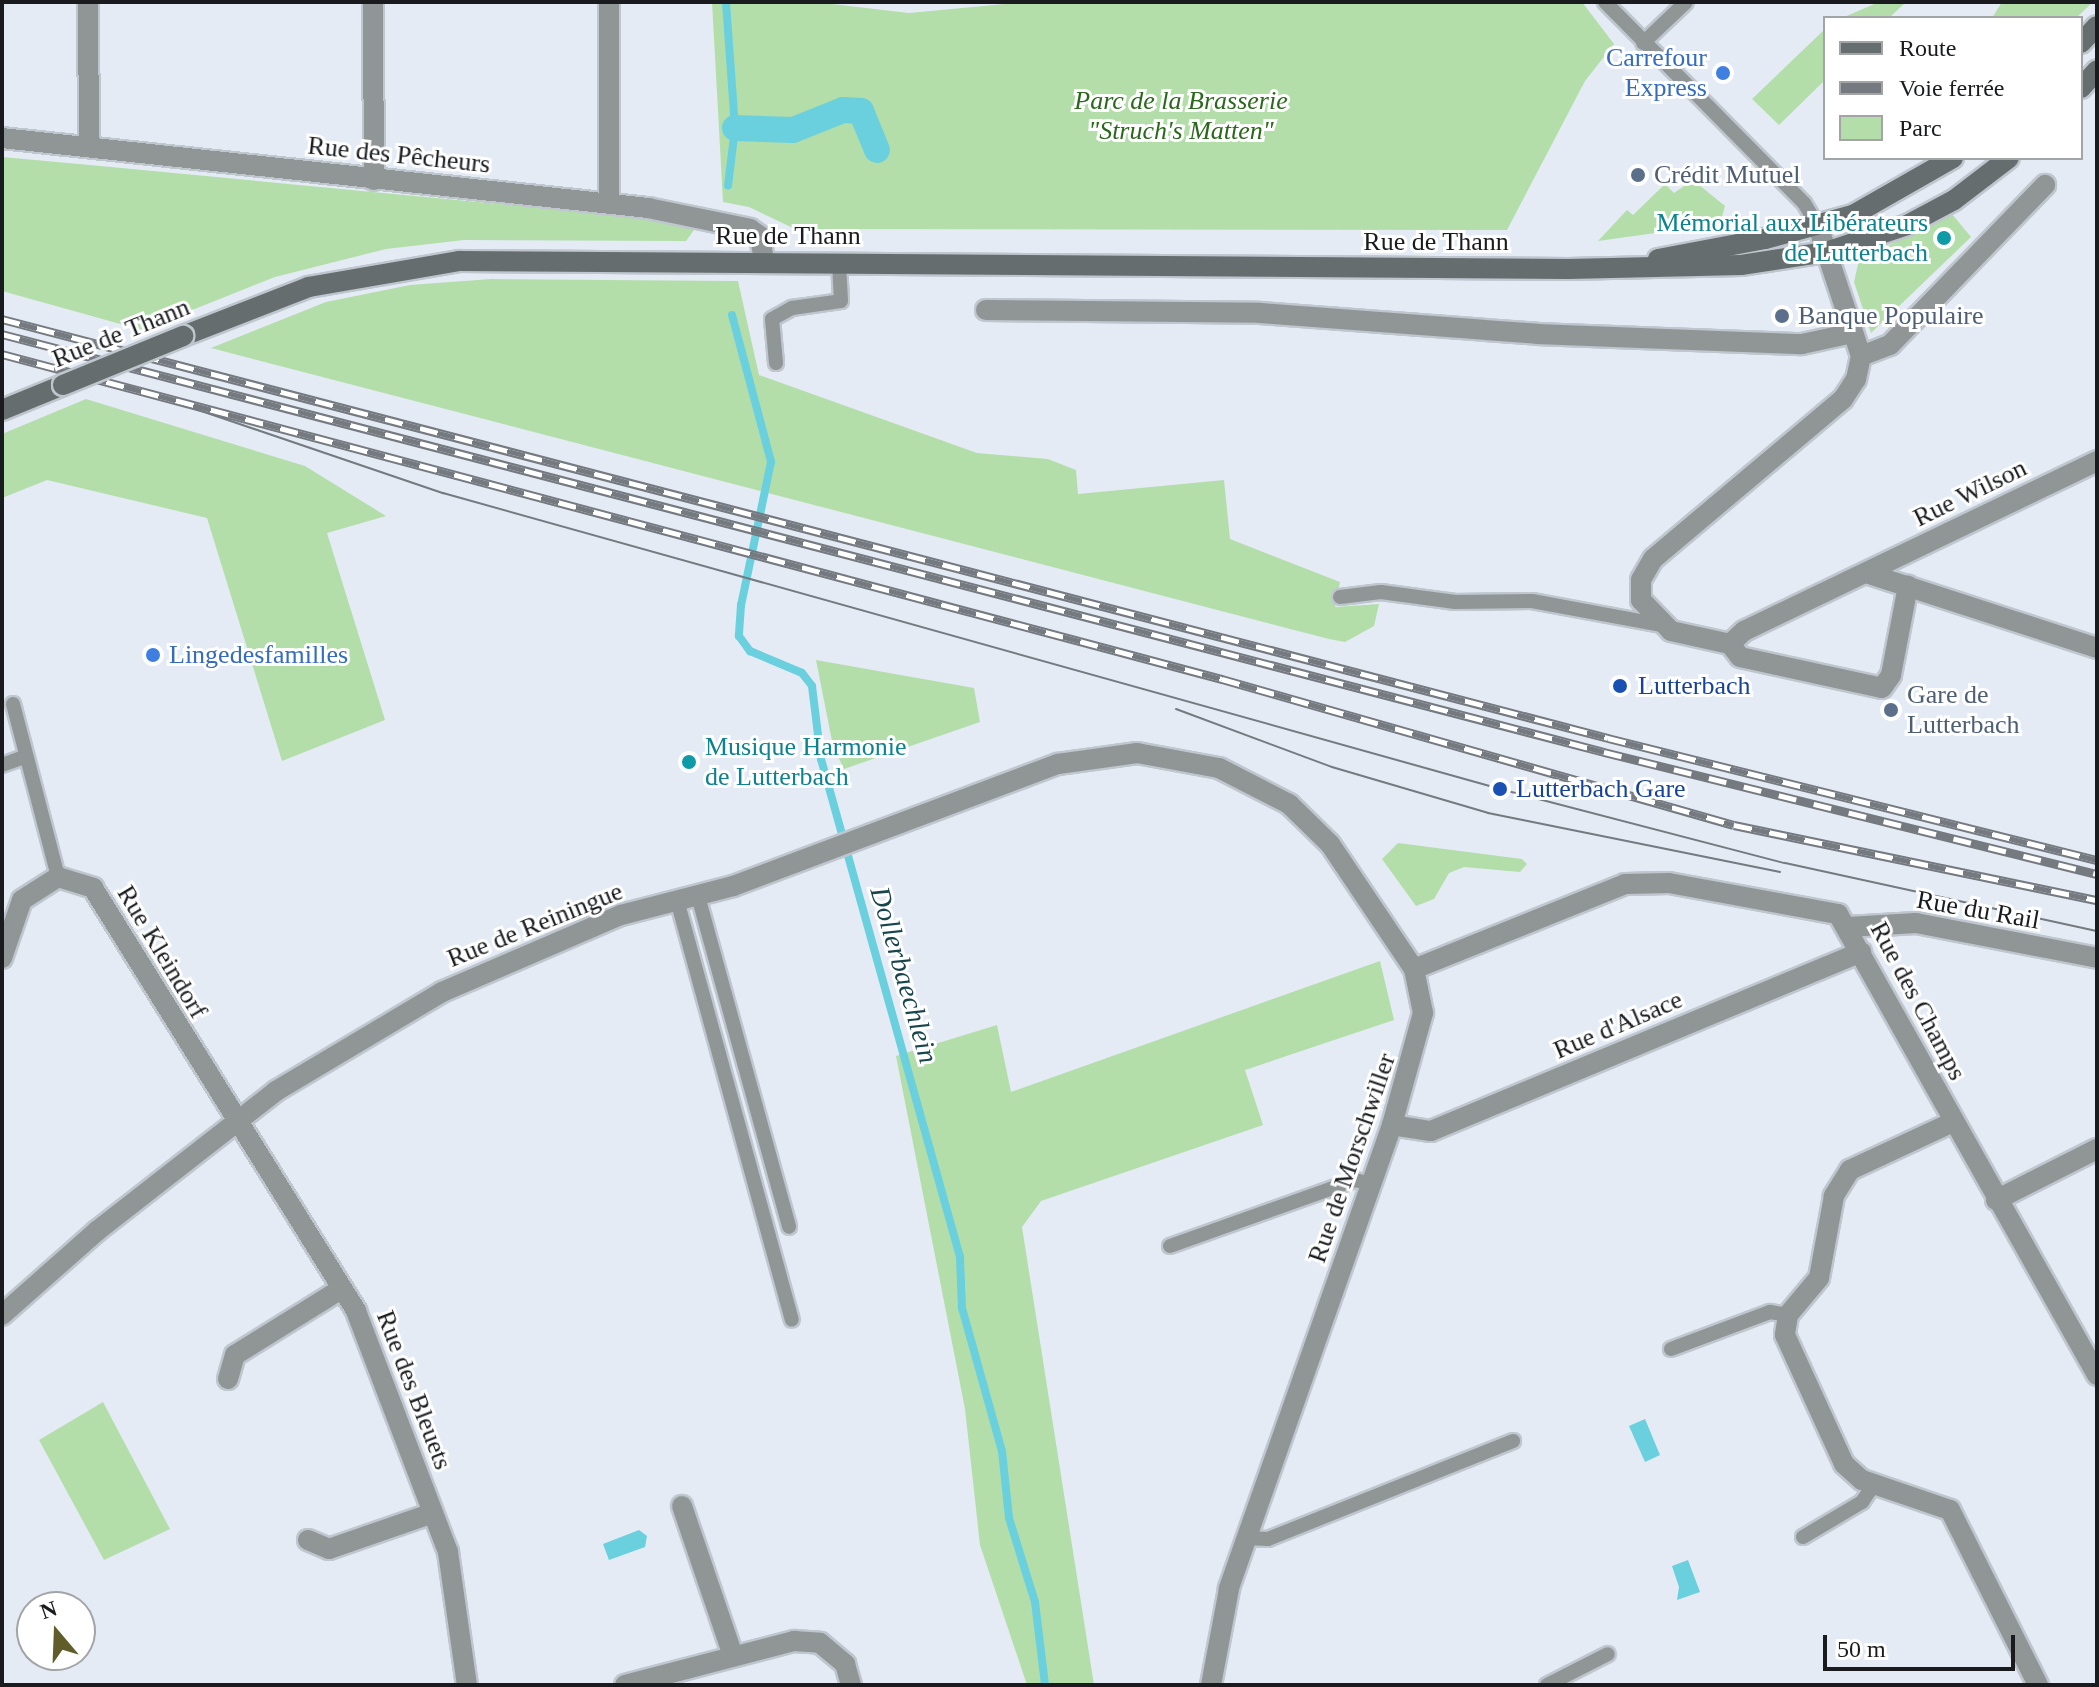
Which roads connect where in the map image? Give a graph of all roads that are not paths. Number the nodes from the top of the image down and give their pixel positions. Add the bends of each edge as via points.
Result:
1 (88, 2) edge
2 (373, 2) edge
3 (609, 2) edge
4 (1605, 2) edge
5 (1686, 2) edge
6 (2097, 26) edge
7 (2083, 41) edge
8 (1643, 43) junction
9 (2097, 70) edge
10 (2083, 86) edge
11 (2, 138) edge
12 (89, 146) junction
13 (1950, 160) edge
14 (2006, 160) edge
15 (374, 180) junction
16 (2045, 185) dead end
17 (609, 202) junction
18 (1818, 226) junction
19 (1826, 252) junction
20 (764, 262) junction
21 (839, 263) junction
22 (1599, 269) junction
23 (986, 310) dead end
24 (1853, 333) junction
25 (1861, 356) junction
26 (776, 363) dead end
27 (2, 410) edge
28 (2097, 461) edge
29 (1866, 573) junction
30 (1908, 586) junction
31 (1340, 597) dead end
32 (1661, 625) junction
33 (1730, 644) junction
34 (2097, 648) edge
35 (13, 704) dead end
36 (1169, 756) joint
37 (24, 757) junction
38 (2, 765) edge
39 (58, 877) junction
40 (698, 896) junction
41 (677, 900) junction
42 (1848, 927) junction
43 (1861, 952) junction
44 (2, 958) edge
45 (2097, 958) edge
46 (1414, 969) junction
47 (235, 1121) junction
48 (1953, 1122) junction
49 (1392, 1125) junction
50 (2097, 1149) edge
51 (1372, 1184) junction
52 (1996, 1200) junction
53 (789, 1227) dead end
54 (1170, 1246) dead end
55 (341, 1289) junction
56 (2, 1315) edge
57 (1788, 1315) junction
58 (792, 1320) dead end
59 (1671, 1349) dead end
60 (2097, 1375) edge
61 (228, 1379) dead end
62 (1513, 1441) dead end
63 (1874, 1484) junction
64 (682, 1506) dead end
65 (433, 1513) junction
66 (1803, 1537) dead end
67 (1247, 1538) junction
68 (308, 1540) dead end
69 (1608, 1654) dead end
70 (733, 1656) junction
71 (467, 1685) edge
72 (625, 1685) edge
73 (851, 1685) edge
74 (1211, 1685) edge
75 (1547, 1685) edge
76 (2038, 1685) edge

1 - 12 street
2 - 15 street
3 - 17 street
4 - 8 lane
5 - 8 lane
6 - 7 main road
8 - 18 lane via 1804,203
9 - 10 main road
11 - 12 street, Rue des Pêcheurs
12 - 15 street, Rue des Pêcheurs
13 - 18 main road, Rue de Thann via 1892,197
14 - 19 main road, Rue de Thann via 1954,200 1907,225
15 - 17 street, Rue des Pêcheurs
16 - 25 street via 1890,345
17 - 20 street, Rue des Pêcheurs via 750,229 760,236
18 - 19 street
18 - 22 main road, Rue de Thann
19 - 22 main road, Rue de Thann via 1674,269
19 - 24 street
20 - 21 main road, Rue de Thann
20 - 27 main road, Rue de Thann, bridge via 420,265 309,287
21 - 22 main road, Rue de Thann
21 - 26 lane via 841,301 792,308 772,319
23 - 24 street via 1260,313 1537,334 1802,344
24 - 25 street
25 - 32 street via 1856,379 1843,399 1665,547 1641,580 1641,600
28 - 29 street, Rue Wilson
29 - 30 street
29 - 33 street, Rue Wilson via 1744,631
30 - 33 street via 1891,675 1882,688 1740,657
30 - 34 street
31 - 32 lane via 1381,592 1455,602 1532,601
32 - 33 street via 1685,636
35 - 37 lane
36 - 40 street, Rue de Reiningue via 1117,753 1068,761
36 - 46 street, Rue de Morschwiller via 1240,777 1305,818 1342,861
37 - 38 lane
37 - 39 lane
39 - 44 street via 22,900
39 - 47 street, Rue Kleindorf via 93,888
40 - 41 street, Rue de Reiningue
40 - 53 lane
41 - 47 street, Rue de Reiningue via 596,925 422,1002
41 - 58 lane
42 - 43 street, Rue des Champs
42 - 45 street, Rue du Rail via 1916,923
42 - 46 street, Rue des Champs via 1838,914 1821,908 1640,882 1583,899
43 - 48 street, Rue des Champs
43 - 49 street, Rue d'Alsace via 1431,1131
46 - 49 street, Rue de Morschwiller via 1423,997 1422,1026
47 - 55 street, Rue des Bleuets
47 - 56 street, Rue de Reiningue
48 - 52 street, Rue des Champs
48 - 57 street via 1850,1170 1834,1196 1819,1278
49 - 51 street, Rue de Morschwiller
50 - 52 street
51 - 54 lane via 1355,1180
51 - 67 street, Rue de Morschwiller
52 - 60 street, Rue des Champs
55 - 61 street via 235,1355
55 - 65 street, Rue des Bleuets via 356,1311
57 - 59 lane via 1770,1312
57 - 63 street via 1785,1335 1844,1464
62 - 67 lane via 1268,1539
63 - 66 lane via 1862,1502
63 - 76 street via 1950,1510
64 - 70 street
65 - 68 street via 329,1549
65 - 71 street, Rue des Bleuets via 448,1552
67 - 74 street, Rue de Morschwiller via 1229,1589
69 - 75 lane
70 - 72 street
70 - 73 street via 794,1641 820,1643 845,1664

